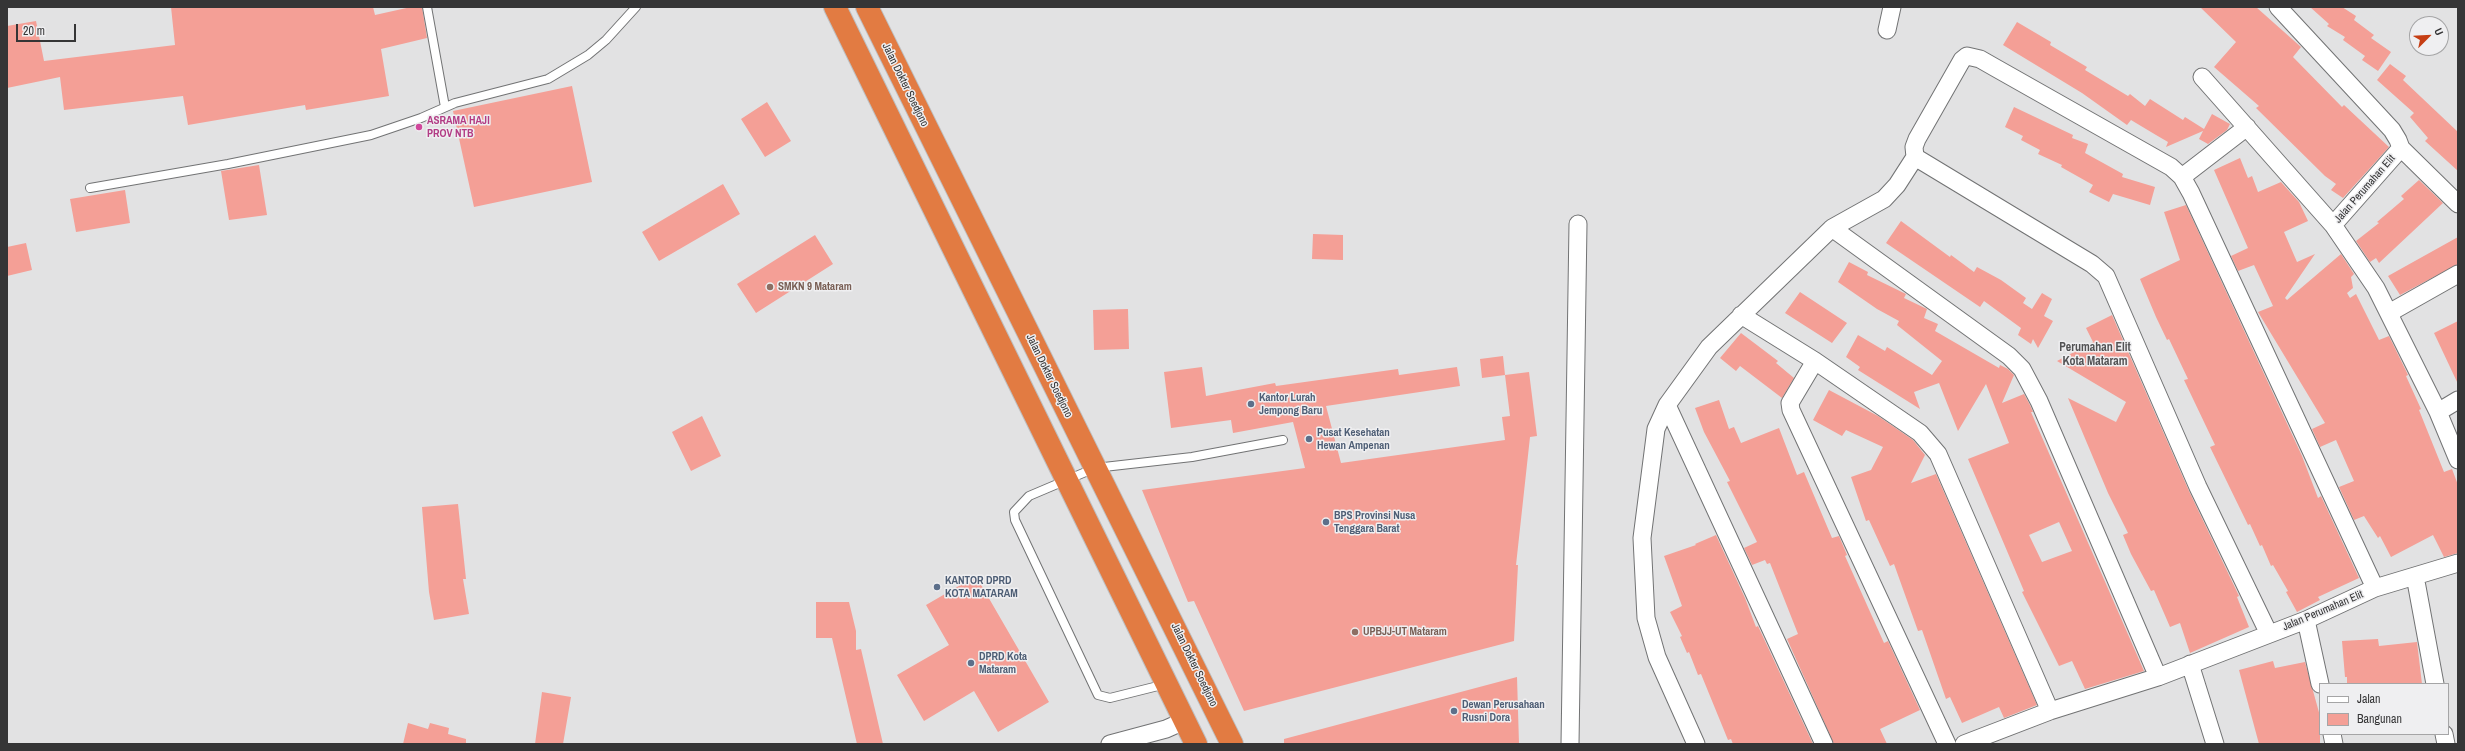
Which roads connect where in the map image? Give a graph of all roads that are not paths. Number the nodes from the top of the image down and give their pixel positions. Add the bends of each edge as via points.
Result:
1 (427, 7) edge
2 (636, 7) edge
3 (835, 7) edge
4 (867, 7) edge
5 (1892, 7) edge
6 (2278, 7) edge
7 (1887, 30) dead end
8 (2202, 77) dead end
9 (445, 107) junction
10 (2247, 127) junction
11 (2401, 148) junction
12 (1915, 157) junction
13 (2182, 177) junction
14 (90, 188) dead end
15 (2458, 204) edge
16 (1578, 224) dead end
17 (2333, 225) junction
18 (1832, 228) junction
19 (2458, 274) edge
20 (2389, 313) junction
21 (1741, 315) junction
22 (1815, 362) junction
23 (2458, 400) edge
24 (1667, 405) junction
25 (2438, 412) junction
26 (1283, 440) dead end
27 (2458, 460) edge
28 (1095, 468) junction
29 (1067, 479) junction
30 (2458, 563) edge
31 (2415, 576) junction
32 (2375, 588) junction
33 (2306, 620) junction
34 (2269, 634) junction
35 (2190, 664) junction
36 (2158, 677) junction
37 (2320, 683) edge
38 (2435, 683) edge
39 (1167, 684) junction
40 (2050, 712) junction
41 (1184, 720) junction
42 (1110, 744) edge
43 (1196, 744) edge
44 (1232, 744) edge
45 (1570, 744) edge
46 (1696, 744) edge
47 (1824, 744) edge
48 (1947, 744) edge
49 (1964, 744) edge
50 (2215, 744) edge

1 - 9 lane
2 - 9 lane via 588,55 548,79
3 - 29 highway
4 - 28 highway, Jalan Dokter Soedjono
5 - 7 street
6 - 11 street, Jalan Perumahan Elit via 2392,130
8 - 10 street
9 - 14 lane via 371,135
10 - 13 street
10 - 17 street
11 - 15 street
11 - 17 street, Jalan Perumahan Elit
12 - 13 street via 1914,147 1917,139 1966,56 1973,57 2171,167
12 - 18 street via 1897,185 1884,199
12 - 34 street via 2092,264 2106,276 2198,487
13 - 32 street
16 - 45 street
17 - 20 street, Jalan Perumahan Elit via 2376,288
18 - 21 street
18 - 36 street via 2009,356 2022,369 2039,400
19 - 20 street
20 - 25 street, Jalan Perumahan Elit
21 - 22 street
21 - 24 street via 1709,347
22 - 40 street via 1920,433 1938,454
22 - 48 street via 1790,403 1791,410
23 - 25 street
24 - 46 street via 1653,442 1642,538 1646,618 1657,657
24 - 47 street
25 - 27 street, Jalan Perumahan Elit
26 - 28 lane via 1192,457
28 - 29 lane
28 - 44 highway, Jalan Dokter Soedjono
29 - 39 highway
29 - 39 lane via 1029,496 1019,504 1014,516 1098,695 1110,698
30 - 31 street, Jalan Perumahan Elit
31 - 32 street, Jalan Perumahan Elit
31 - 38 street
32 - 33 street, Jalan Perumahan Elit
33 - 34 street, Jalan Perumahan Elit
33 - 37 street
34 - 35 street, Jalan Perumahan Elit
35 - 36 street, Jalan Perumahan Elit
35 - 50 street
36 - 40 street, Jalan Perumahan Elit
39 - 41 highway
40 - 49 street, Jalan Perumahan Elit
41 - 42 street via 1145,736
41 - 43 highway

